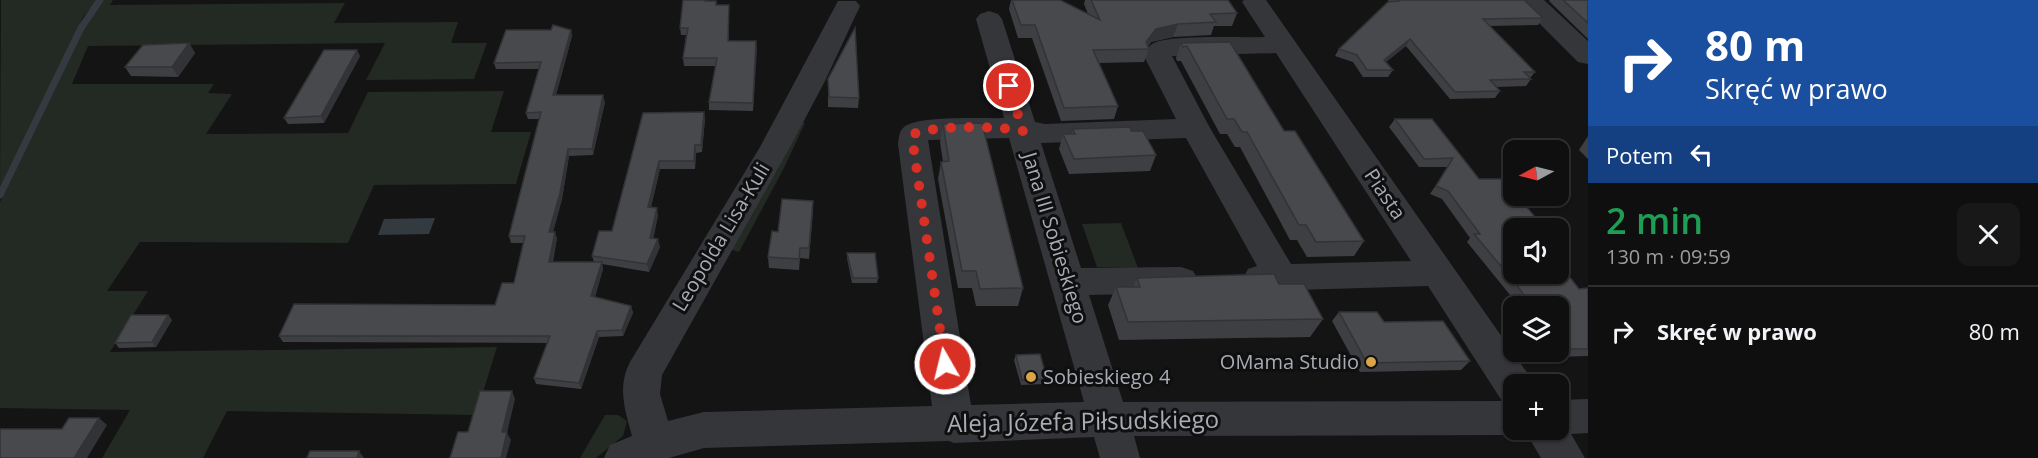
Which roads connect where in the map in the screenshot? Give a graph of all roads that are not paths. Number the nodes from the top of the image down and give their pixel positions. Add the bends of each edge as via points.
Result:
1 (1529, 0) edge
2 (1255, 2) dead end
3 (847, 6) dead end
4 (989, 19) dead end
5 (1284, 45) junction
6 (1588, 56) edge
7 (1195, 128) junction
8 (1023, 131) junction
9 (1438, 273) junction
10 (1280, 276) junction
11 (1069, 282) junction
12 (1506, 374) edge
13 (1588, 416) edge
14 (1503, 417) edge
15 (1569, 417) edge
16 (1108, 419) junction
17 (954, 425) junction
18 (1552, 440) edge
19 (639, 451) edge
20 (1120, 458) edge
21 (1565, 458) edge

1 - 6 street
2 - 5 street, Piasta
3 - 19 street, Leopolda Lisa-Kuli via 775,147 643,373
4 - 8 street, Jana III Sobieskiego
5 - 7 street via 1168,47 1160,51 1160,62
5 - 9 street, Piasta
7 - 8 street via 1045,134
7 - 10 street
8 - 11 street, Jana III Sobieskiego
8 - 17 street via 935,129 914,134
9 - 10 street
9 - 12 street, Piasta
10 - 11 street
11 - 16 street, Jana III Sobieskiego
13 - 15 street
14 - 16 street, Aleja Józefa Piłsudskiego
16 - 17 street, Aleja Józefa Piłsudskiego
16 - 20 street, Jana III Sobieskiego
17 - 19 street, Aleja Józefa Piłsudskiego via 704,430
18 - 21 street

